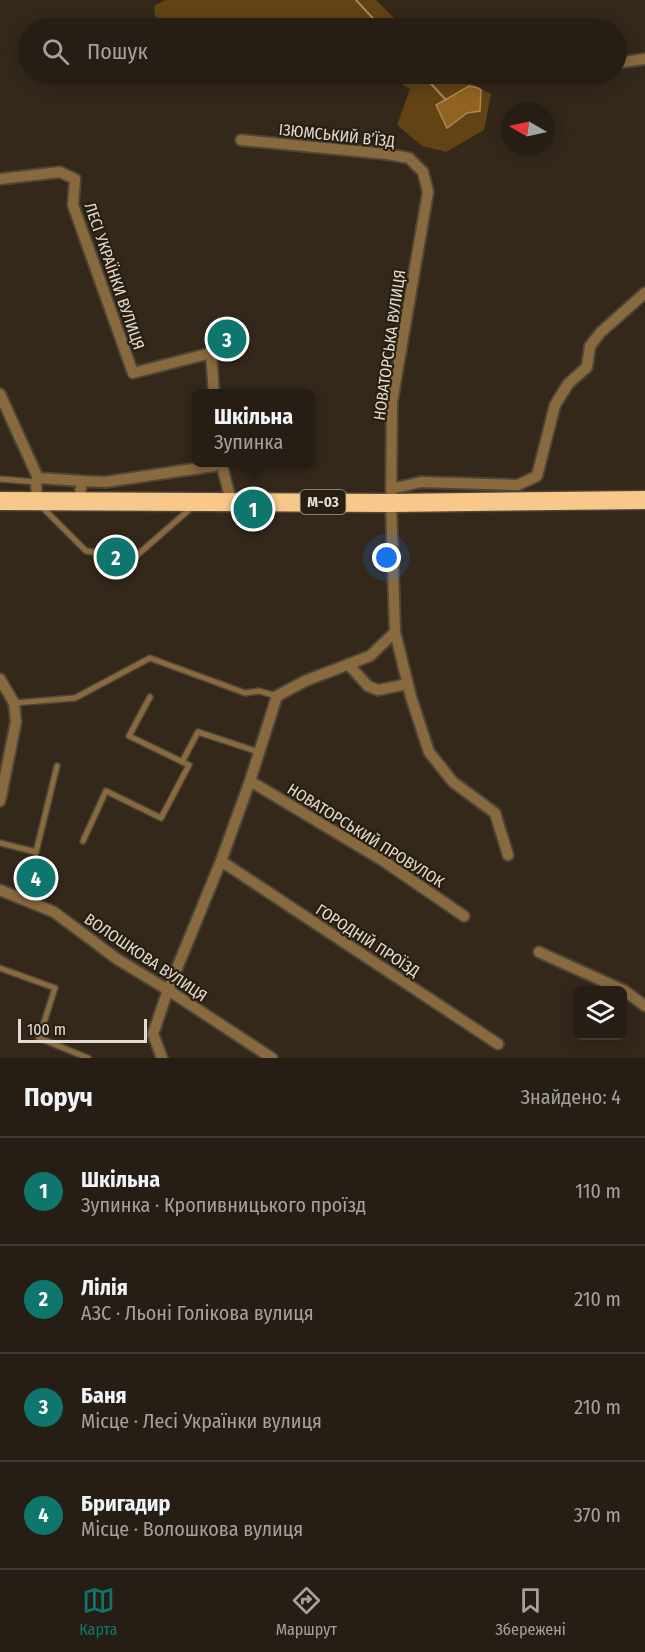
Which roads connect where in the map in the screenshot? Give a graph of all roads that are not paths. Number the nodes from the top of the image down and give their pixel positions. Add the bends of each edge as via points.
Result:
1 (645, 59) edge
2 (627, 61) edge
3 (242, 140) dead end
4 (423, 172) joint
5 (0, 179) edge
6 (645, 293) edge
7 (214, 389) edge
8 (0, 394) edge
9 (207, 467) edge
10 (222, 467) edge
11 (0, 479) edge
12 (37, 480) junction
13 (82, 481) junction
14 (391, 496) junction
15 (645, 500) edge
16 (0, 501) edge
17 (37, 501) junction
18 (79, 501) junction
19 (198, 501) junction
20 (231, 501) junction
21 (395, 632) junction
22 (348, 664) junction
23 (0, 679) edge
24 (408, 684) junction
25 (277, 696) junction
26 (150, 698) dead end
27 (14, 702) junction
28 (259, 752) junction
29 (182, 762) junction
30 (57, 766) dead end
31 (250, 781) junction
32 (0, 801) edge
33 (83, 841) dead end
34 (0, 843) edge
35 (507, 855) dead end
36 (221, 861) junction
37 (0, 890) edge
38 (464, 916) dead end
39 (539, 952) dead end
40 (0, 968) edge
41 (168, 990) junction
42 (645, 1006) edge
43 (498, 1044) dead end
44 (88, 1058) edge
45 (162, 1058) edge
46 (272, 1058) edge

1 - 2 street
3 - 4 street, ІЗЮМСЬКИЙ В’ЇЗД via 398,156 409,158
4 - 14 street, НОВАТОРСЬКА ВУЛИЦЯ via 428,192 392,402
5 - 7 street, ЛЕСІ УКРАЇНКИ ВУЛИЦЯ via 60,172 75,179 73,205 133,374 211,352
6 - 14 street via 590,346 586,367 568,384 555,405 537,476 518,485 421,482
8 - 12 street
9 - 13 street via 105,482
10 - 20 street
11 - 12 lane
12 - 13 street
12 - 17 street
13 - 18 street
14 - 15 highway, М-03
14 - 20 highway, М-03
14 - 21 street, НОВАТОРСЬКА ВУЛИЦЯ
16 - 17 highway, М-03
17 - 18 highway, М-03
17 - 19 lane via 86,551 135,557
18 - 19 highway, М-03
19 - 20 highway, М-03
21 - 22 street via 370,656
21 - 24 street, НОВАТОРСЬКА ВУЛИЦЯ
22 - 24 street via 368,686 378,690
22 - 25 street
23 - 27 street
24 - 35 street, НОВАТОРСЬКА ВУЛИЦЯ via 429,752 453,782 495,813
25 - 27 lane via 259,691 245,693 150,658 75,698
25 - 28 street
26 - 29 lane via 129,736
27 - 32 street via 16,722
28 - 29 lane via 198,732
28 - 31 street
29 - 33 lane via 189,765 161,818 106,791
30 - 34 lane via 36,852
31 - 36 street
31 - 38 street, НОВАТОРСЬКИЙ ПРОВУЛОК via 382,860
36 - 41 street
36 - 43 street, ГОРОДНІЙ ПРОЇЗД
37 - 41 street, ВОЛОШКОВА ВУЛИЦЯ via 54,912 117,959
39 - 42 street via 625,991
40 - 44 lane via 55,988 39,1038
41 - 45 street via 153,1034
41 - 46 street, ВОЛОШКОВА ВУЛИЦЯ

